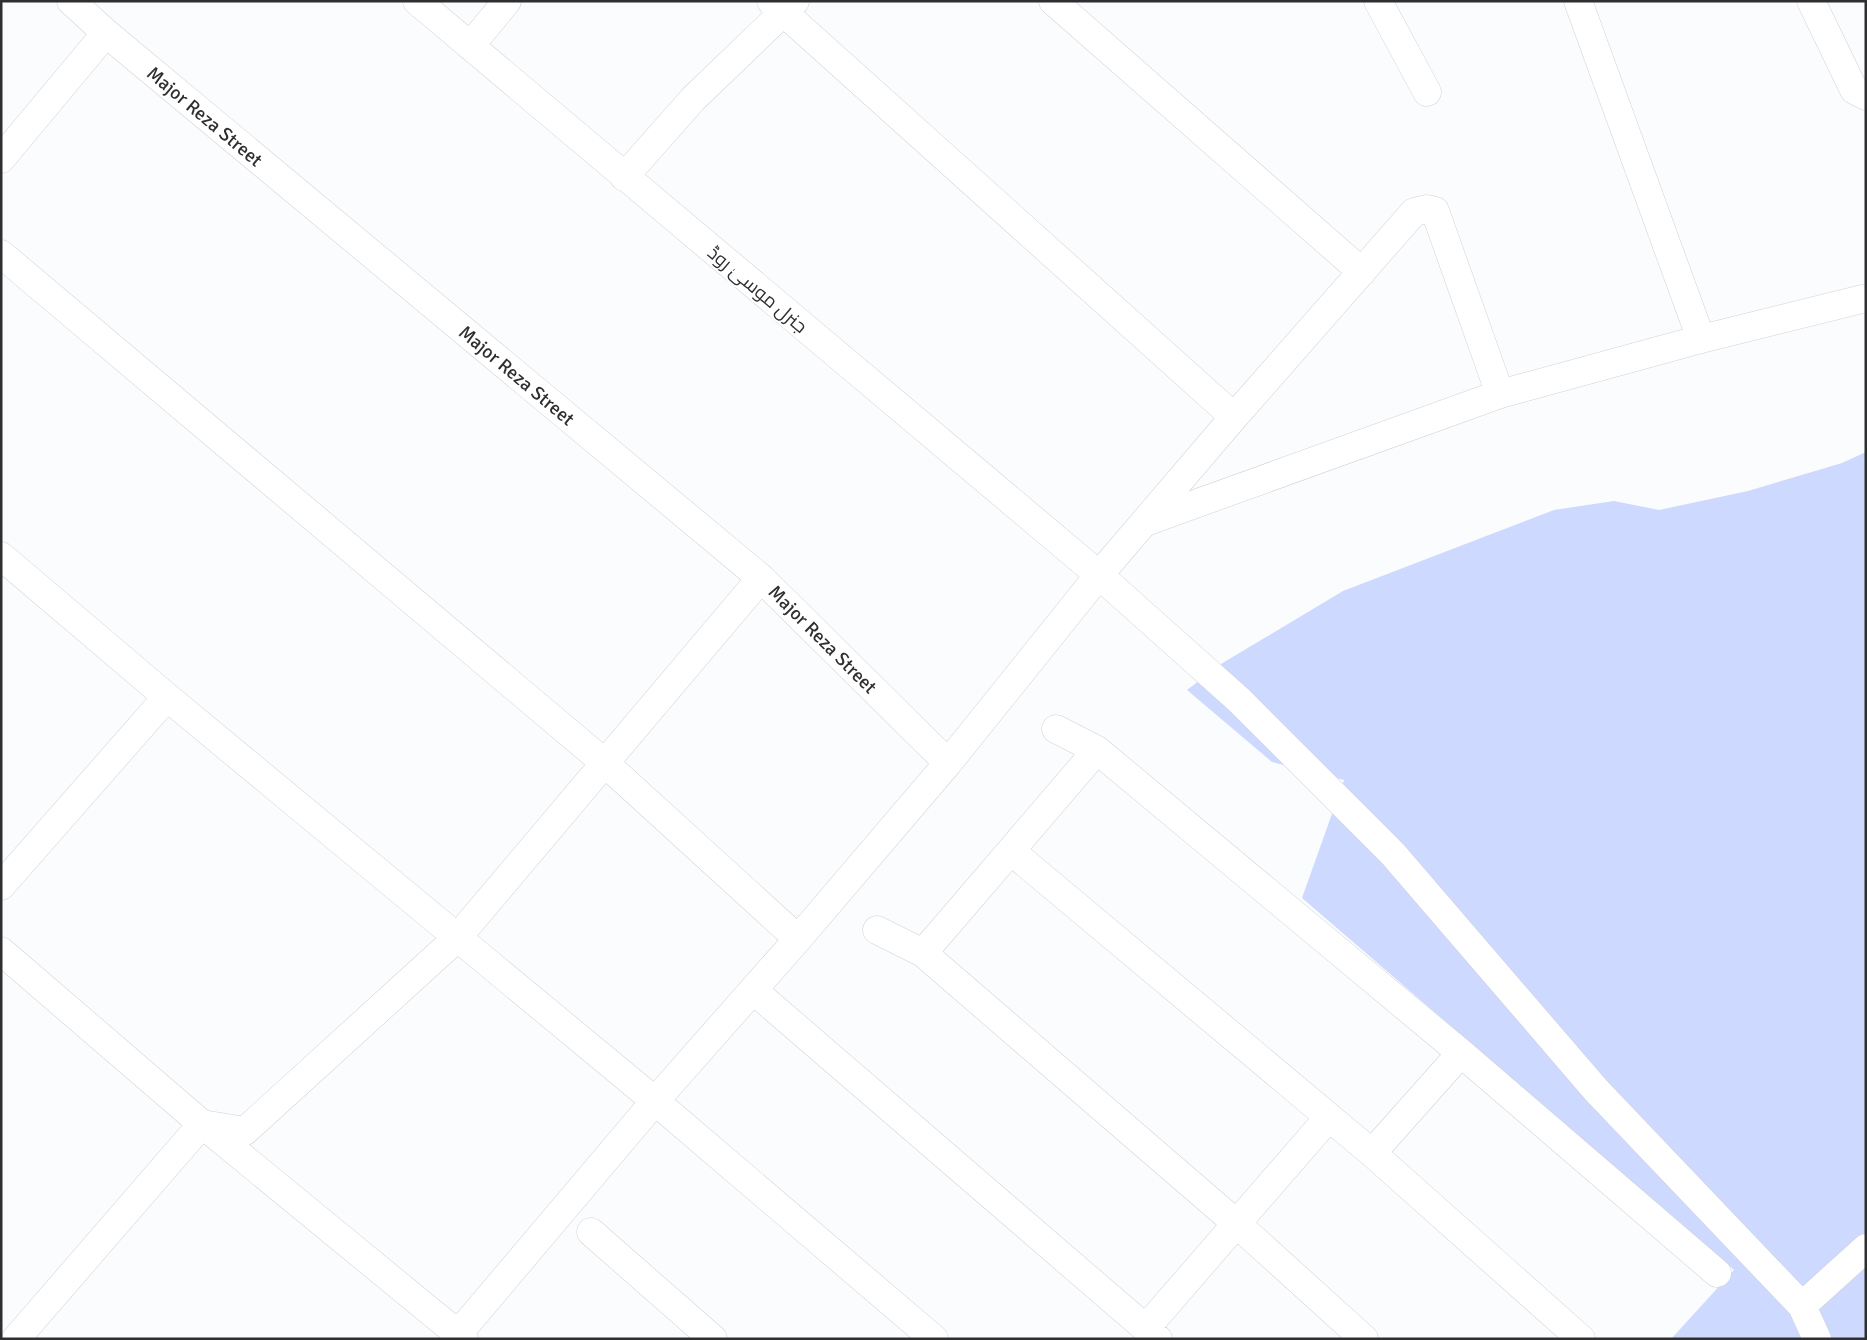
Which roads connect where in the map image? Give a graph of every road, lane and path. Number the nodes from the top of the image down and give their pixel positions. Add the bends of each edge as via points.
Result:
1 (71, 1) edge
2 (417, 1) edge
3 (507, 1) edge
4 (1052, 1) edge
5 (1378, 1) edge
6 (1578, 1) edge
7 (1811, 1) edge
8 (784, 5) edge
9 (106, 33) junction
10 (470, 46) junction
11 (1427, 92) dead end
12 (1866, 96) edge
13 (1, 159) edge
14 (624, 177) junction
15 (1, 254) edge
16 (1362, 272) junction
17 (1866, 298) edge
18 (1701, 339) junction
19 (1500, 394) junction
20 (1234, 417) junction
21 (1147, 521) junction
22 (1, 556) edge
23 (1099, 575) junction
24 (761, 578) junction
25 (167, 698) junction
26 (1056, 729) dead end
27 (1098, 750) junction
28 (948, 763) junction
29 (606, 764) junction
30 (1011, 851) junction
31 (1, 886) edge
32 (876, 930) dead end
33 (457, 938) junction
34 (798, 939) junction
35 (1, 952) edge
36 (923, 953) junction
37 (753, 990) junction
38 (1461, 1053) junction
39 (655, 1101) junction
40 (1329, 1117) junction
41 (202, 1124) junction
42 (1372, 1153) junction
43 (1237, 1224) junction
44 (591, 1232) dead end
45 (1866, 1248) edge
46 (1717, 1273) dead end
47 (1802, 1306) junction
48 (1152, 1334) edge
49 (461, 1337) edge
50 (16, 1339) edge
51 (713, 1339) edge
52 (934, 1339) edge
53 (1364, 1339) edge
54 (1581, 1339) edge
55 (1817, 1339) edge

1 - 9 street, Major Reza Street
2 - 10 street, جنرل موسیٰ روڈ
3 - 10 street
4 - 16 street
5 - 11 street
6 - 18 street
7 - 12 street via 1854,90
8 - 14 street via 693,99
8 - 20 street
9 - 13 street
9 - 24 street, Major Reza Street
10 - 14 street, جنرل موسیٰ روڈ
14 - 23 street, جنرل موسیٰ روڈ
15 - 29 street
16 - 19 street via 1414,212 1435,211
16 - 20 street
17 - 18 street
18 - 19 street
19 - 21 street
20 - 21 street
21 - 23 street
22 - 25 street
23 - 28 street
23 - 47 street, جنرل موسیٰ روڈ via 1239,700 1393,854 1596,1090
24 - 28 street, Major Reza Street
24 - 29 street
25 - 31 street
25 - 33 street
26 - 27 street
27 - 30 street
27 - 38 street
28 - 34 street
29 - 33 street
29 - 34 street
30 - 36 street
30 - 40 street
32 - 36 street
33 - 39 street
33 - 41 street via 245,1131
34 - 37 street
35 - 41 street
36 - 43 street
37 - 39 street
37 - 48 street
38 - 42 street
38 - 46 street
39 - 49 street
39 - 52 street
40 - 42 street
40 - 43 street
41 - 49 street
41 - 50 street
42 - 54 street
43 - 48 street
43 - 53 street
44 - 51 street
45 - 47 street
47 - 55 street, جنرل موسیٰ روڈ

